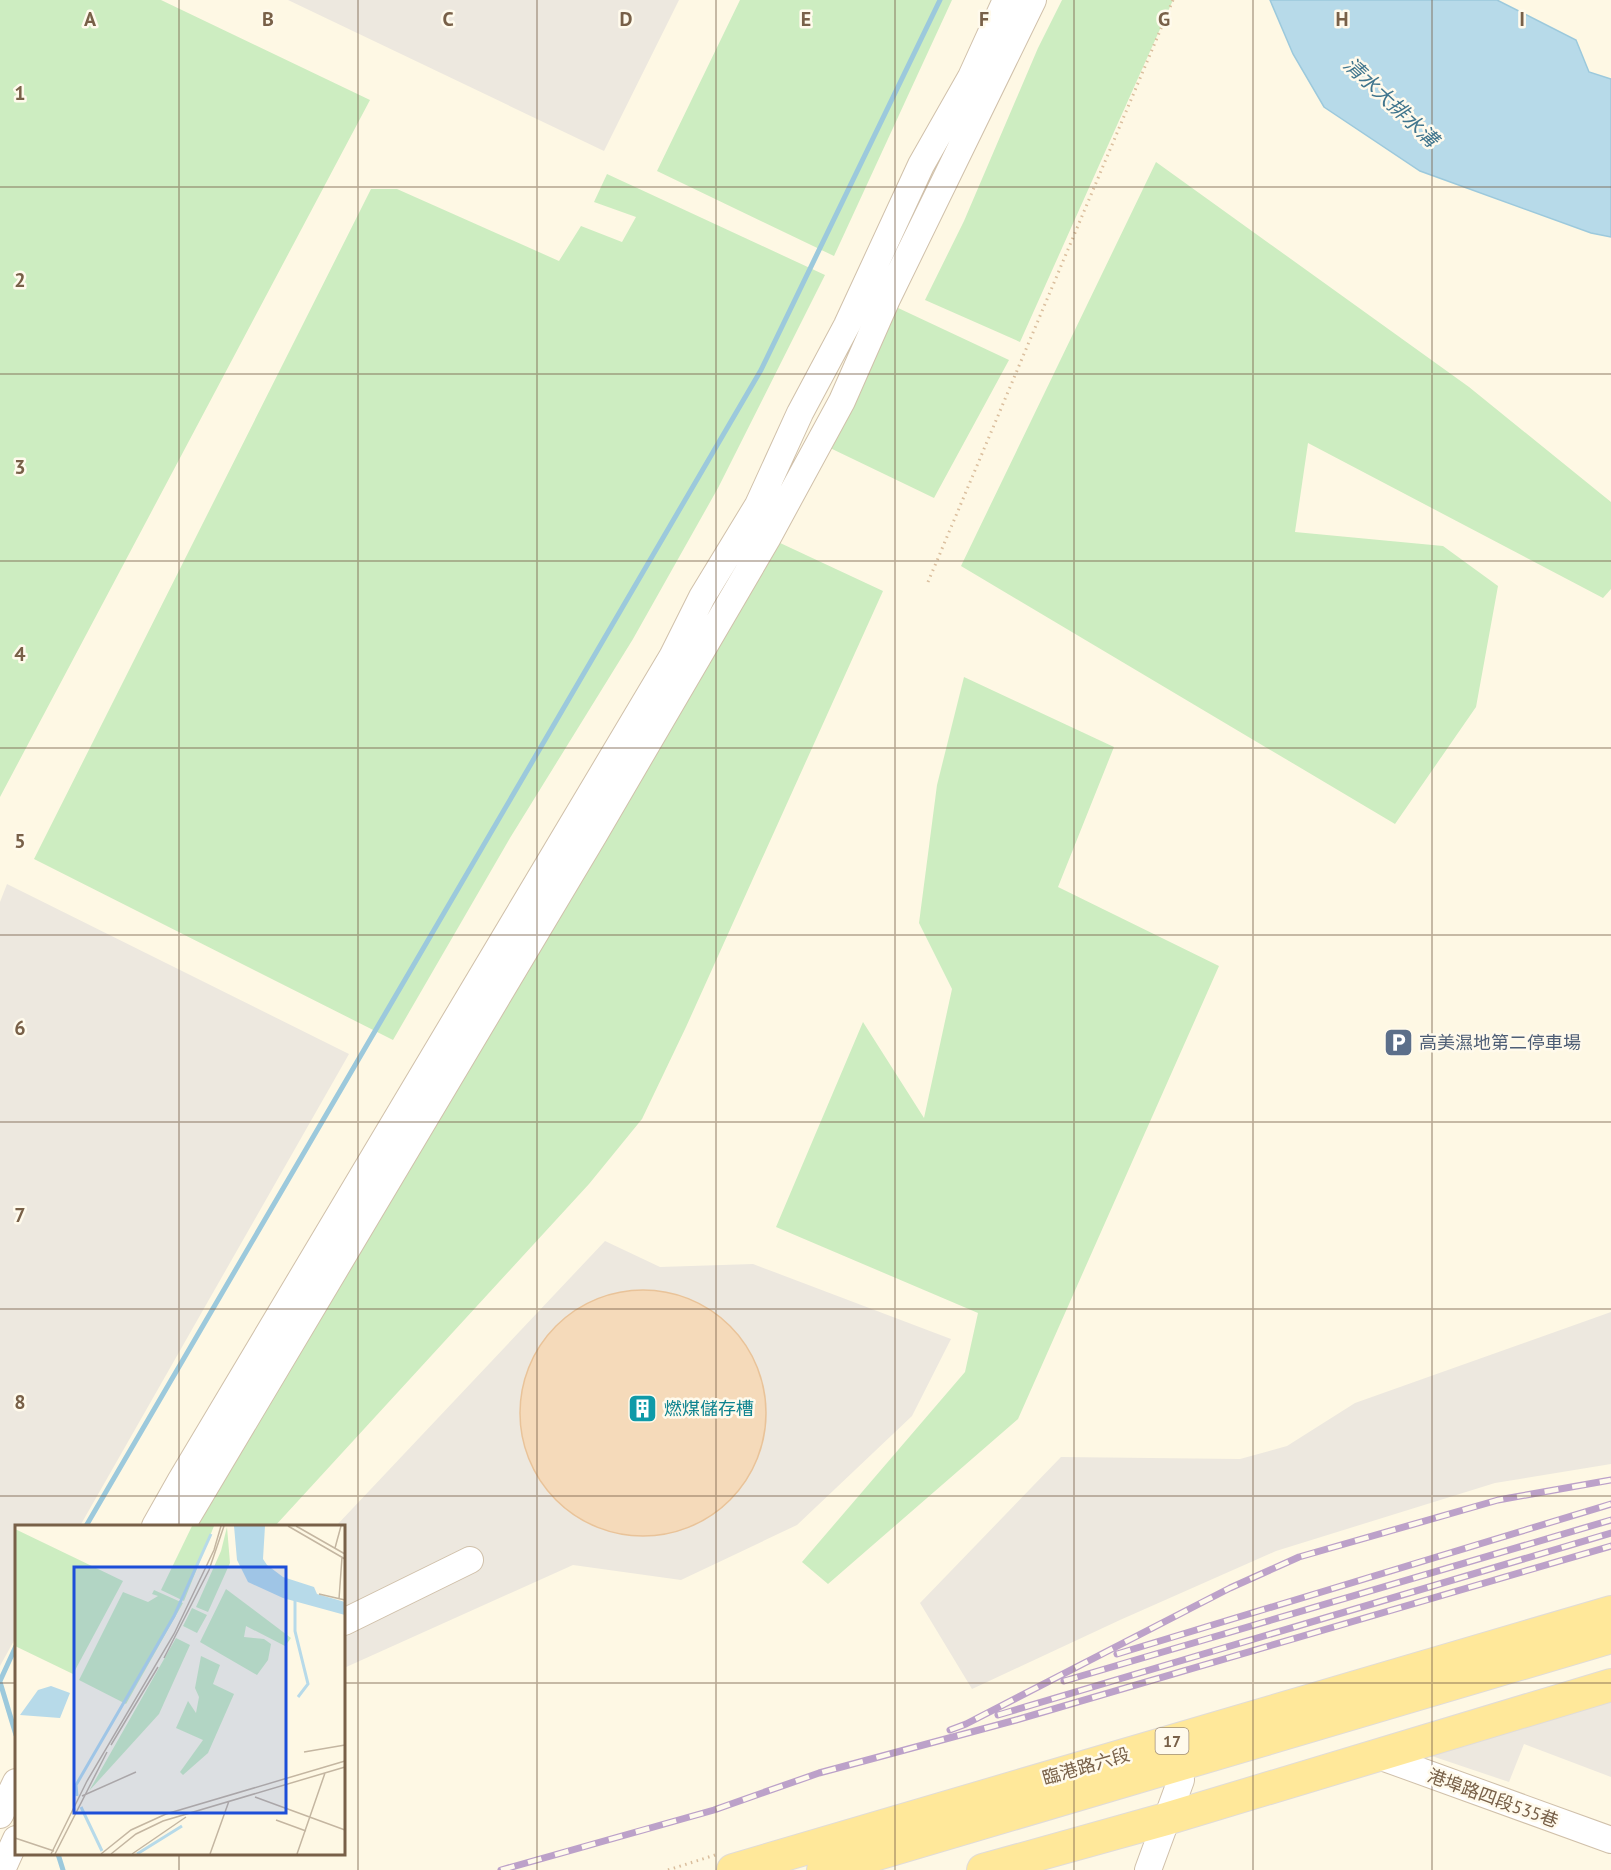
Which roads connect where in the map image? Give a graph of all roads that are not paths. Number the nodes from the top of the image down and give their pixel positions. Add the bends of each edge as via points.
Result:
1 (1006, 0) edge
2 (1033, 0) edge
3 (440, 1070) junction
4 (232, 1418) junction
5 (156, 1525) edge
6 (183, 1525) edge
7 (470, 1560) dead end
8 (1611, 1612) edge
9 (345, 1622) edge
10 (1611, 1637) edge
11 (1611, 1656) edge
12 (1611, 1685) edge
13 (1376, 1755) junction
14 (1177, 1762) junction
15 (15, 1784) edge
16 (0, 1815) edge
17 (1166, 1819) junction
18 (1611, 1840) edge
19 (15, 1841) edge
20 (2, 1870) edge
21 (733, 1870) edge
22 (823, 1870) edge
23 (891, 1870) edge
24 (983, 1870) edge
25 (1148, 1870) edge

1 - 3 street via 971,77 921,165 758,505 702,597
2 - 3 street via 887,299 842,401 689,674
3 - 4 street
4 - 5 street
4 - 6 street
7 - 9 street
8 - 14 main road, 臨港路六段 / 17
10 - 14 main road, 臨港路六段 / 17
11 - 14 main road, 臨港路六段 / 17
12 - 13 main road
13 - 17 main road
13 - 18 street, 港埠路四段535巷
14 - 17 street
14 - 21 main road, 臨港路六段 / 17
14 - 22 main road, 臨港路六段 / 17
14 - 23 main road, 臨港路六段 / 17
15 - 16 street
17 - 24 main road
17 - 25 street
19 - 20 street

